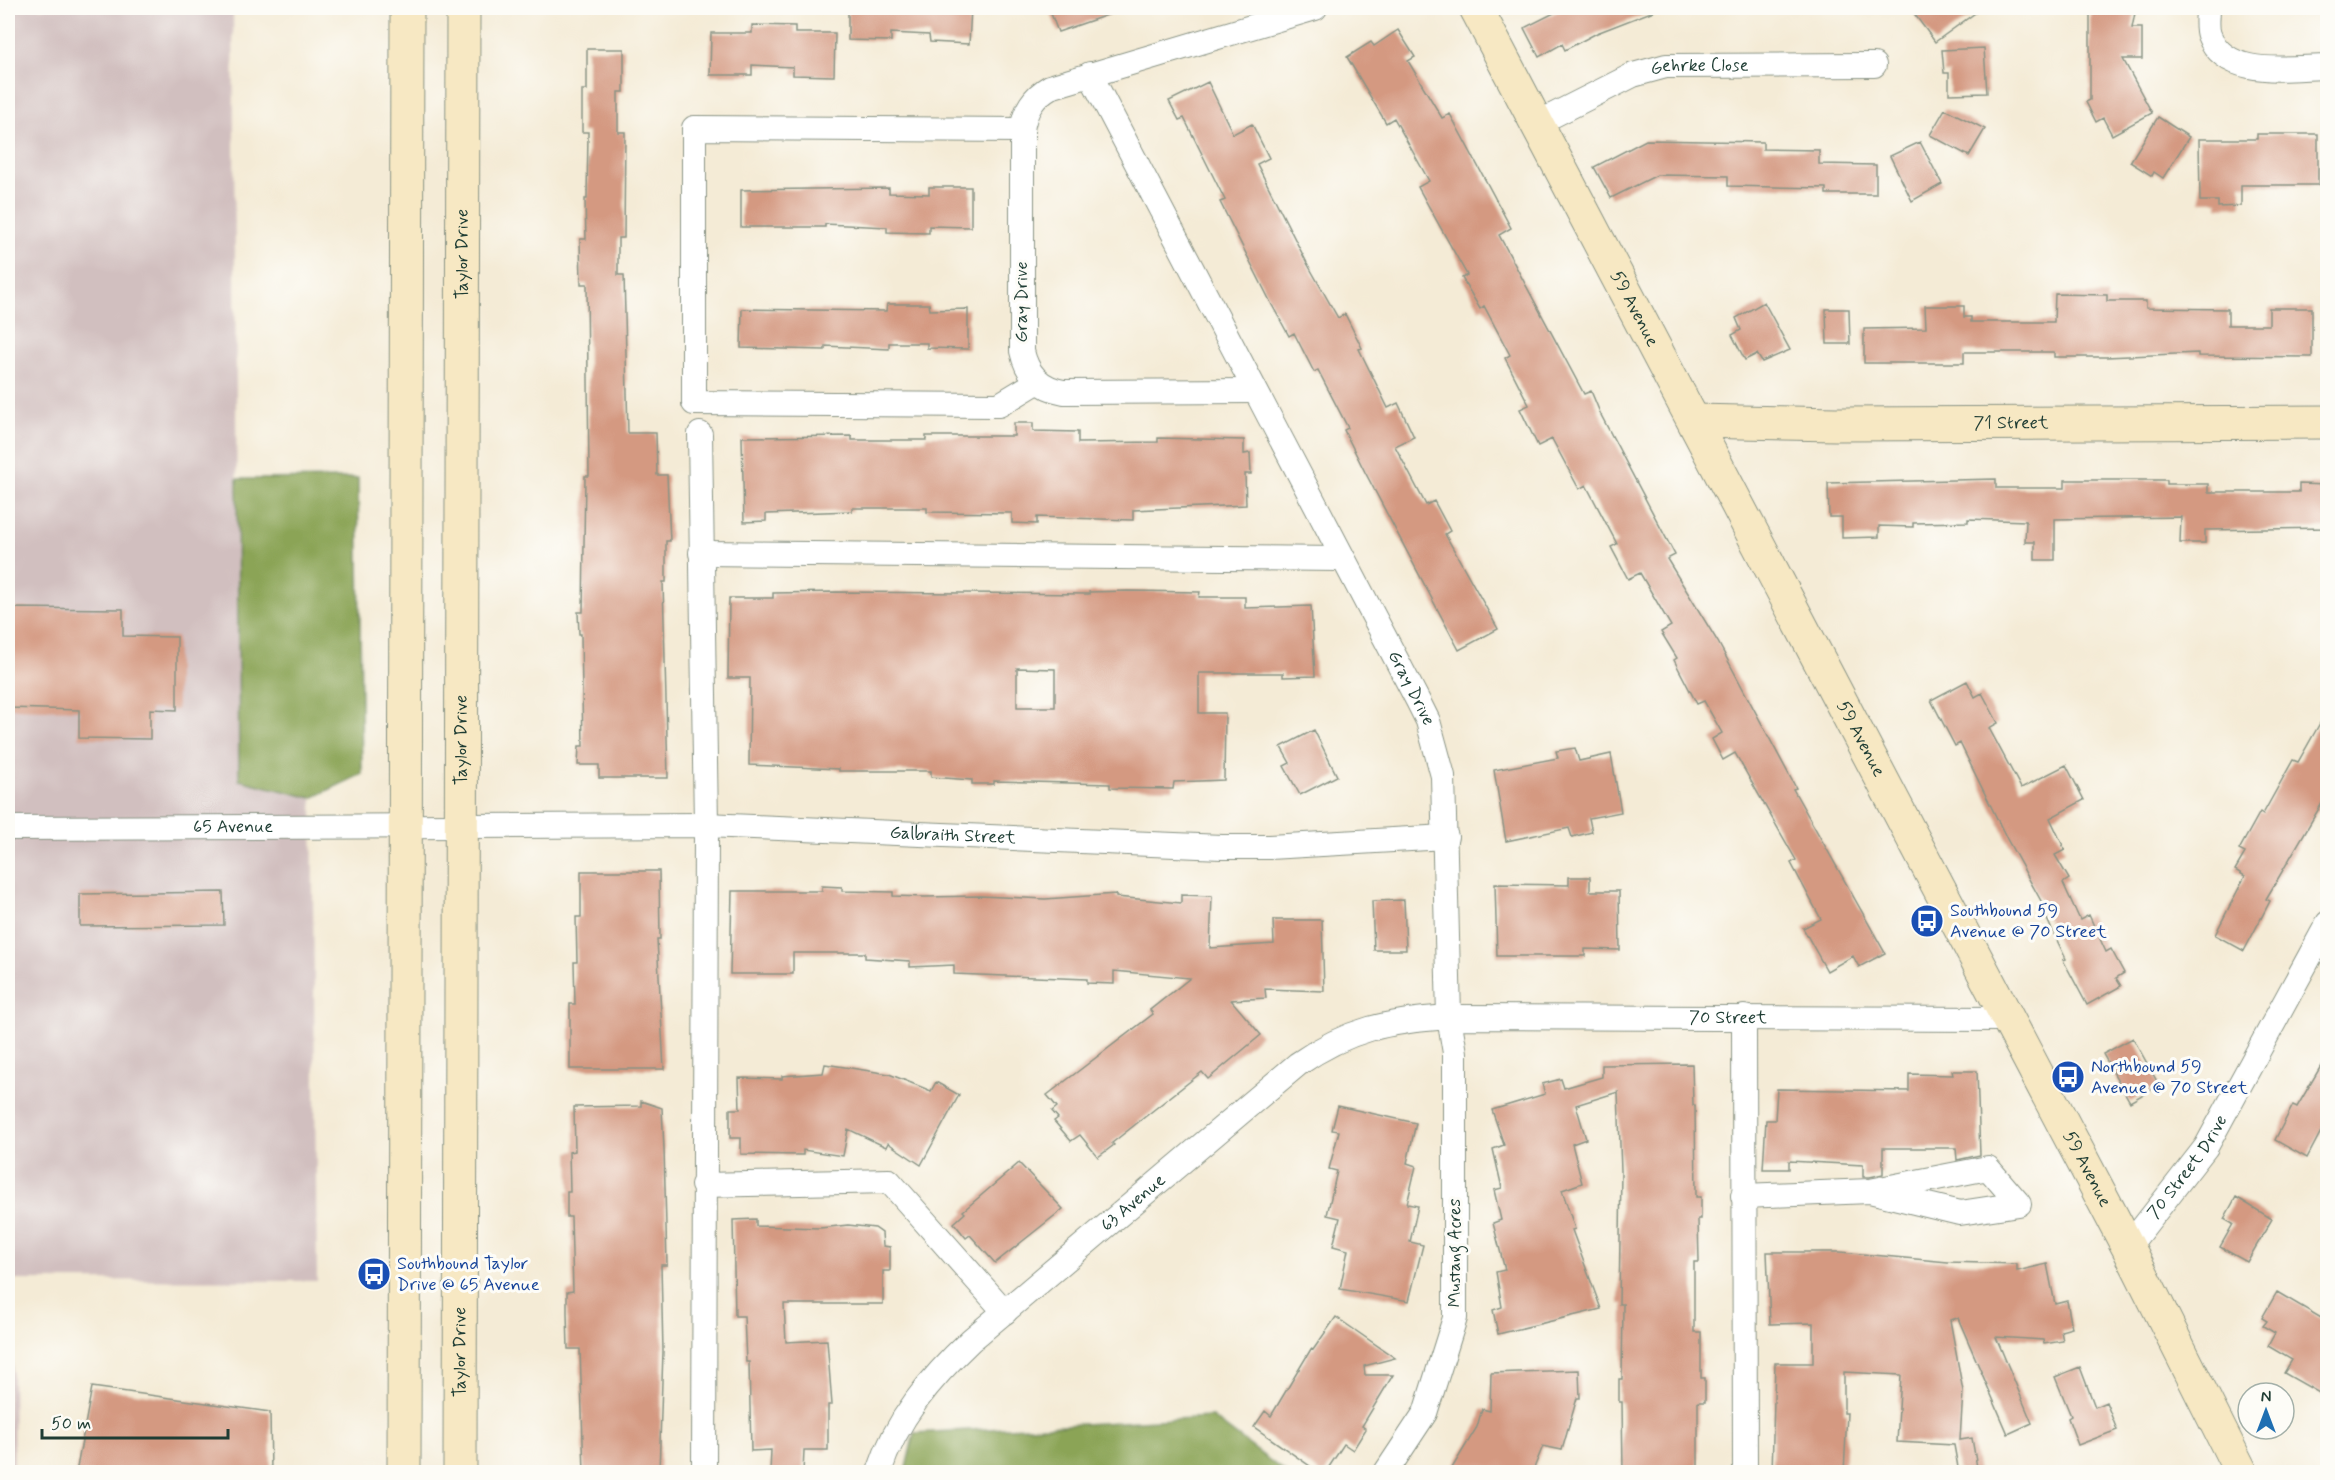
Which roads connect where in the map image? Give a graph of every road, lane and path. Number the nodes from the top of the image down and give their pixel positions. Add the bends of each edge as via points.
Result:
1 (407, 8) edge
2 (463, 8) edge
3 (488, 8) edge
4 (1315, 8) edge
5 (1476, 8) edge
6 (2208, 8) edge
7 (463, 44) junction
8 (1874, 65) dead end
9 (2328, 68) edge
10 (1090, 74) junction
11 (1538, 123) junction
12 (1022, 130) junction
13 (1037, 382) junction
14 (1255, 390) junction
15 (1695, 422) junction
16 (2328, 422) edge
17 (700, 434) dead end
18 (701, 553) junction
19 (1342, 559) junction
20 (407, 825) junction
21 (706, 825) junction
22 (460, 826) junction
23 (8, 828) edge
24 (1446, 837) junction
25 (2328, 923) edge
26 (1449, 1017) junction
27 (1744, 1017) junction
28 (2007, 1019) junction
29 (703, 1185) junction
30 (1870, 1191) junction
31 (1743, 1196) junction
32 (2128, 1247) junction
33 (1005, 1312) junction
34 (404, 1473) edge
35 (460, 1473) edge
36 (704, 1473) edge
37 (879, 1473) edge
38 (1386, 1473) edge
39 (1745, 1473) edge
40 (2241, 1473) edge

1 - 20 main road
2 - 7 main road, Taylor Drive
3 - 7 main road
4 - 10 street, Gray Drive
5 - 11 main road, 59 Avenue
6 - 9 street via 2208,33 2213,44 2223,56 2239,64
7 - 22 main road, Taylor Drive
8 - 11 street, Gehrke Close via 1666,66 1633,75
10 - 12 street, Gray Drive via 1043,92 1025,114
10 - 14 street, Gray Drive
11 - 15 main road, 59 Avenue
12 - 13 street, Gray Drive via 1022,351
12 - 13 street via 694,128 694,403 999,405
13 - 14 street via 1064,392
14 - 19 street, Gray Drive
15 - 16 main road, 71 Street
15 - 28 main road, 59 Avenue
17 - 18 street
18 - 19 street
18 - 21 street
19 - 24 street, Gray Drive via 1428,721 1443,776
20 - 22 street, 65 Avenue
20 - 23 street, 65 Avenue
20 - 34 main road
21 - 22 street, Galbraith Street
21 - 24 street, Galbraith Street via 1222,847
21 - 29 street
22 - 35 main road, Taylor Drive
24 - 26 street, Gray Drive
25 - 32 street, 70 Street Drive via 2206,1147
26 - 27 street, 70 Street
26 - 33 street, 63 Avenue via 1376,1026 1325,1045
26 - 38 street, Mustang Acres via 1455,1053 1455,1318 1425,1413
27 - 28 street, 70 Street
27 - 31 street
28 - 32 main road, 59 Avenue
29 - 33 street via 889,1181
29 - 36 street
30 - 30 street via 1960,1213 2019,1204 1988,1168
30 - 31 street
31 - 39 street
32 - 40 main road, 59 Avenue
33 - 37 street, 63 Avenue via 938,1371 911,1406 887,1448

